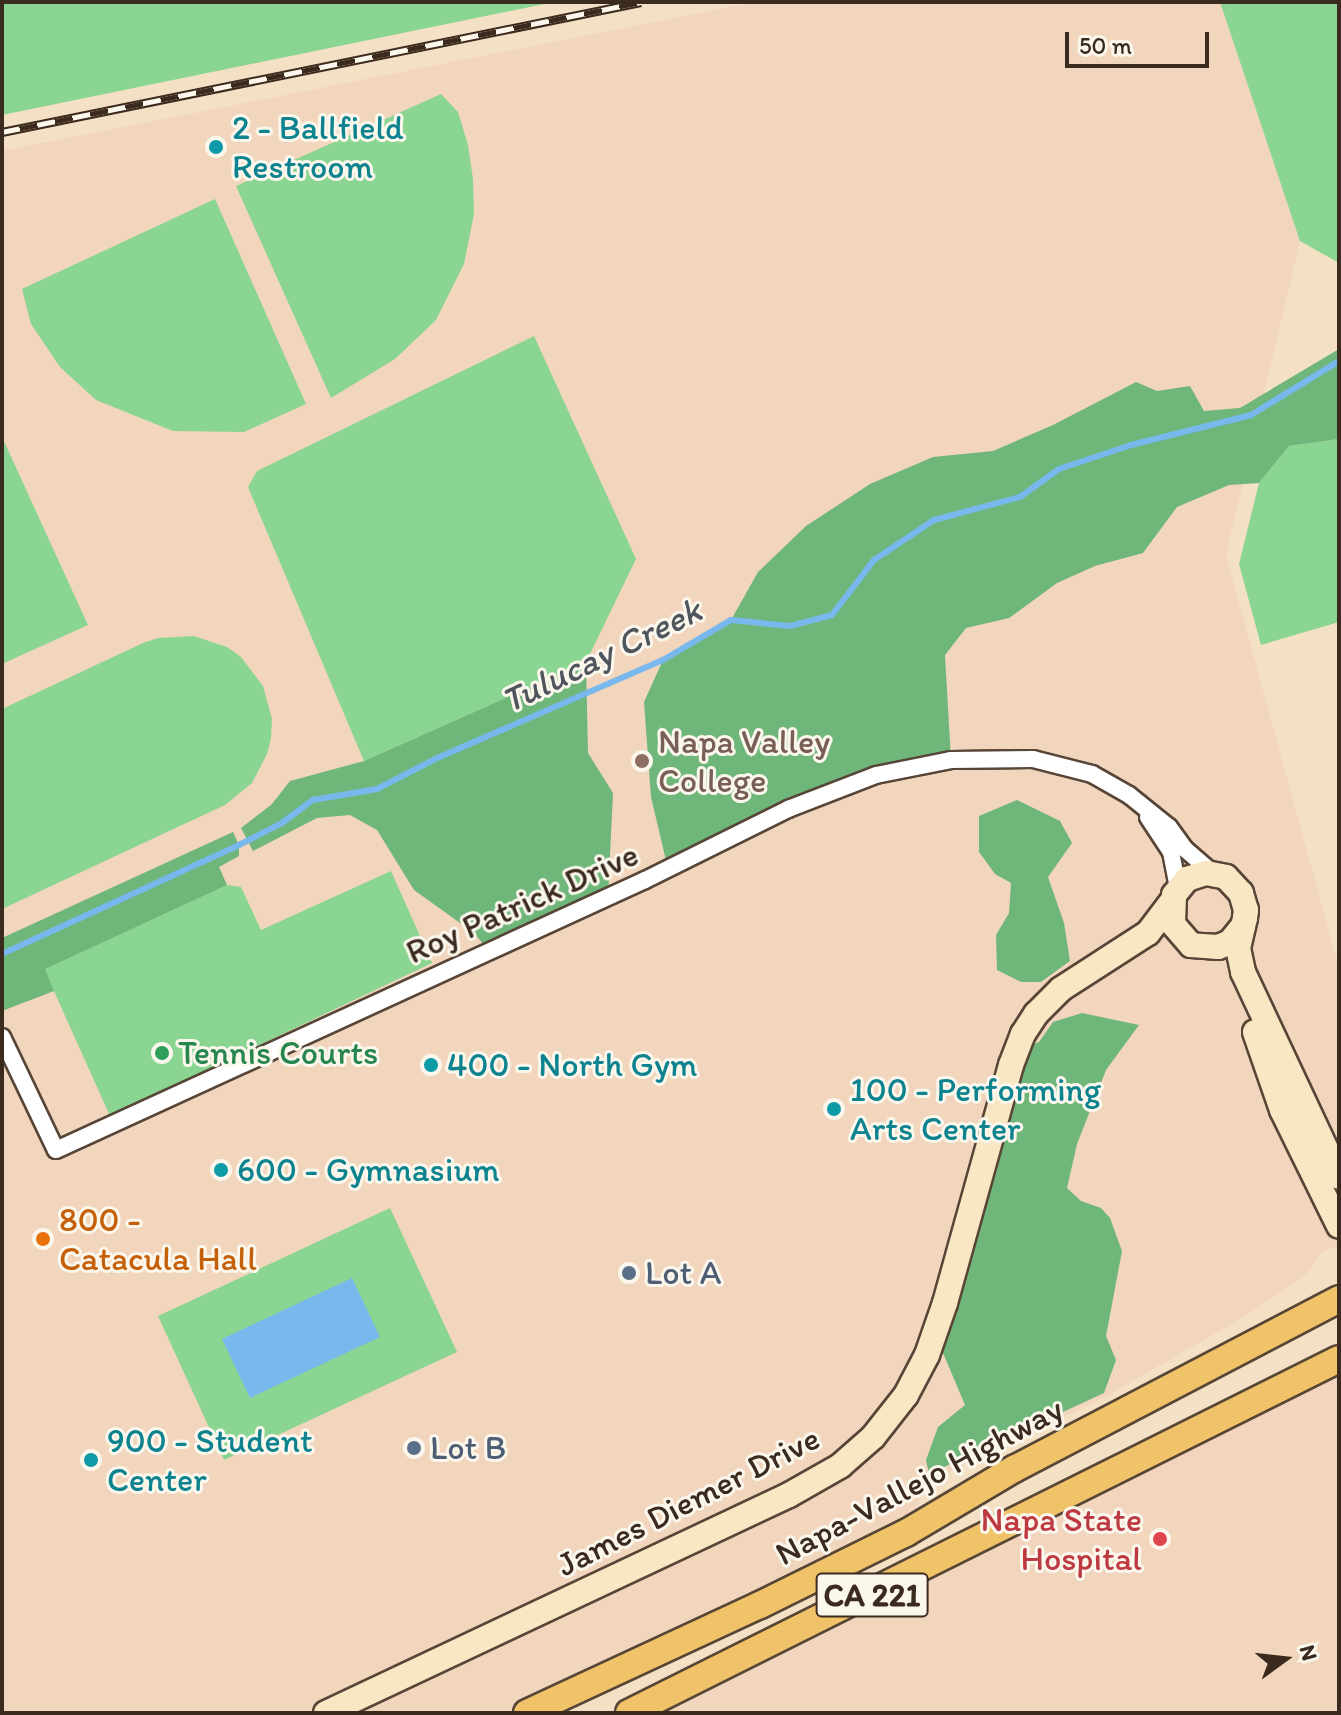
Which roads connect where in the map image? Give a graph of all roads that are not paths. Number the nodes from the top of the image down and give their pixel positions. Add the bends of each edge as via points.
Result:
1 (1141, 806) junction
2 (1213, 873) junction
3 (1174, 895) junction
4 (1243, 926) junction
5 (1198, 947) junction
6 (1117, 953) junction
7 (2, 1037) edge
8 (1339, 1177) edge
9 (1339, 1226) edge
10 (1339, 1299) edge
11 (1339, 1359) edge
12 (326, 1713) edge
13 (527, 1713) edge
14 (629, 1713) edge

1 - 2 street, Roy Patrick Drive
1 - 3 street, Roy Patrick Drive via 1171,852
1 - 7 street, Roy Patrick Drive via 1092,774 1033,759 951,760 876,775 788,809 56,1150
2 - 3 street via 1193,876
2 - 4 street via 1232,881 1241,893
3 - 5 street via 1173,924
3 - 6 street, James Diemer Drive via 1148,933
4 - 5 street via 1230,942
4 - 8 street via 1238,948 1243,972
5 - 6 street, James Diemer Drive via 1174,940
5 - 9 street via 1224,967 1233,982 1282,1110
6 - 12 street, James Diemer Drive via 1068,982 1023,1034 927,1355 906,1395 873,1437 840,1466 789,1495
10 - 13 main road, Napa-Vallejo Highway / CA 221 via 1014,1469 906,1533
11 - 14 main road, CA 221

